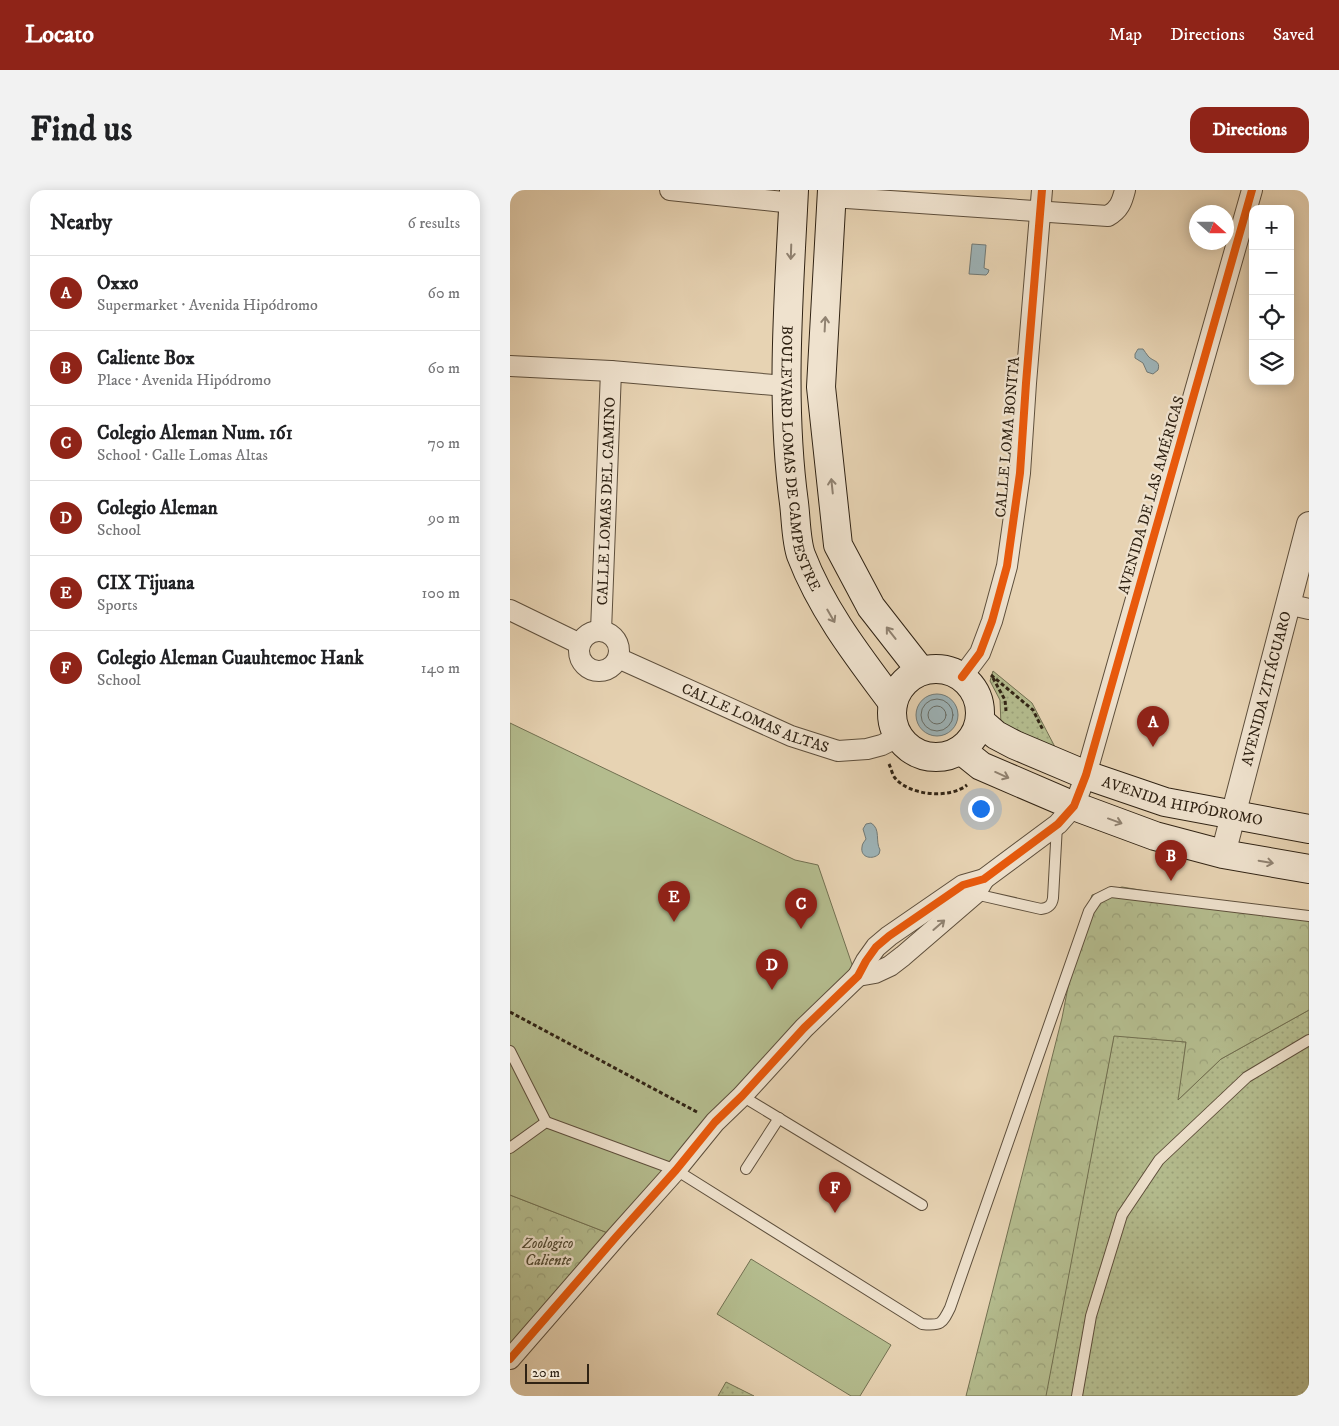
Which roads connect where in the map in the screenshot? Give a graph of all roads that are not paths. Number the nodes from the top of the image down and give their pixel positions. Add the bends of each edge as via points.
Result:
1 (670, 190) edge
2 (1042, 190) edge
3 (1125, 190) edge
4 (1252, 190) edge
5 (832, 194) edge
6 (793, 196) edge
7 (1040, 213) junction
8 (510, 366) edge
9 (612, 371) junction
10 (786, 386) junction
11 (1309, 524) edge
12 (1298, 607) edge
13 (510, 610) edge
14 (601, 631) junction
15 (580, 644) junction
16 (618, 658) junction
17 (921, 671) junction
18 (962, 677) junction
19 (893, 703) junction
20 (992, 719) junction
21 (898, 736) junction
22 (961, 750) junction
23 (1086, 775) junction
24 (1066, 815) junction
25 (1233, 815) junction
26 (1309, 829) edge
27 (1224, 854) junction
28 (1309, 869) edge
29 (979, 887) junction
30 (1309, 916) edge
31 (1309, 1040) edge
32 (510, 1051) edge
33 (742, 1096) junction
34 (779, 1118) junction
35 (546, 1122) junction
36 (510, 1148) edge
37 (746, 1169) dead end
38 (676, 1170) junction
39 (922, 1205) dead end
40 (510, 1359) edge
41 (1077, 1396) edge

1 - 6 street
2 - 7 street, CALLE LOMA BONITA
3 - 7 street via 1120,206 1108,216
4 - 23 street, AVENIDA DE LAS AMÉRICAS
5 - 7 street
17 -> 5 main road, BOULEVARD LOMAS DE CAMPESTRE via 871,608 838,545 821,387
6 -> 10 main road, BOULEVARD LOMAS DE CAMPESTRE
7 - 18 street, CALLE LOMA BONITA via 1020,473 1007,566 980,653
8 - 9 street
9 - 10 street
9 - 14 street, CALLE LOMAS DEL CAMINO
10 -> 19 main road, BOULEVARD LOMAS DE CAMPESTRE via 789,471 800,554 841,632
11 - 12 street, AVENIDA ZITÁCUARO
12 - 25 street, AVENIDA ZITÁCUARO
13 - 15 street
14 - 15 street via 589,634
14 - 16 street via 616,641
15 - 16 street via 581,662 596,672 613,666
16 - 21 street, CALLE LOMAS ALTAS via 791,736 838,751 882,746
17 - 18 main road via 949,671
17 - 19 main road via 908,678
18 - 20 main road via 977,696 980,708
19 - 21 main road via 893,726
20 - 22 main road
20 - 23 main road, AVENIDA HIPÓDROMO via 996,735
21 - 22 main road via 907,748 920,755 935,758
22 -> 24 main road via 981,766
23 - 24 street, AVENIDA DE LAS AMÉRICAS
23 - 25 main road, AVENIDA HIPÓDROMO via 1166,802
24 -> 27 main road
24 - 29 street
24 - 29 lane via 1052,904 1048,908 1041,909
25 - 26 main road, AVENIDA HIPÓDROMO
25 - 27 street, AVENIDA ZITÁCUARO
27 -> 28 main road
29 - 33 street via 890,966 858,976 804,1028
30 - 38 lane via 1111,892 1097,899 1089,911 950,1308 944,1320 937,1325 922,1324
31 - 41 lane via 1248,1077 1160,1160 1122,1215 1091,1316
32 - 35 lane
33 - 34 lane
33 - 38 street via 715,1122
34 - 37 lane
34 - 39 lane
35 - 36 lane
35 - 38 lane
38 - 40 street

